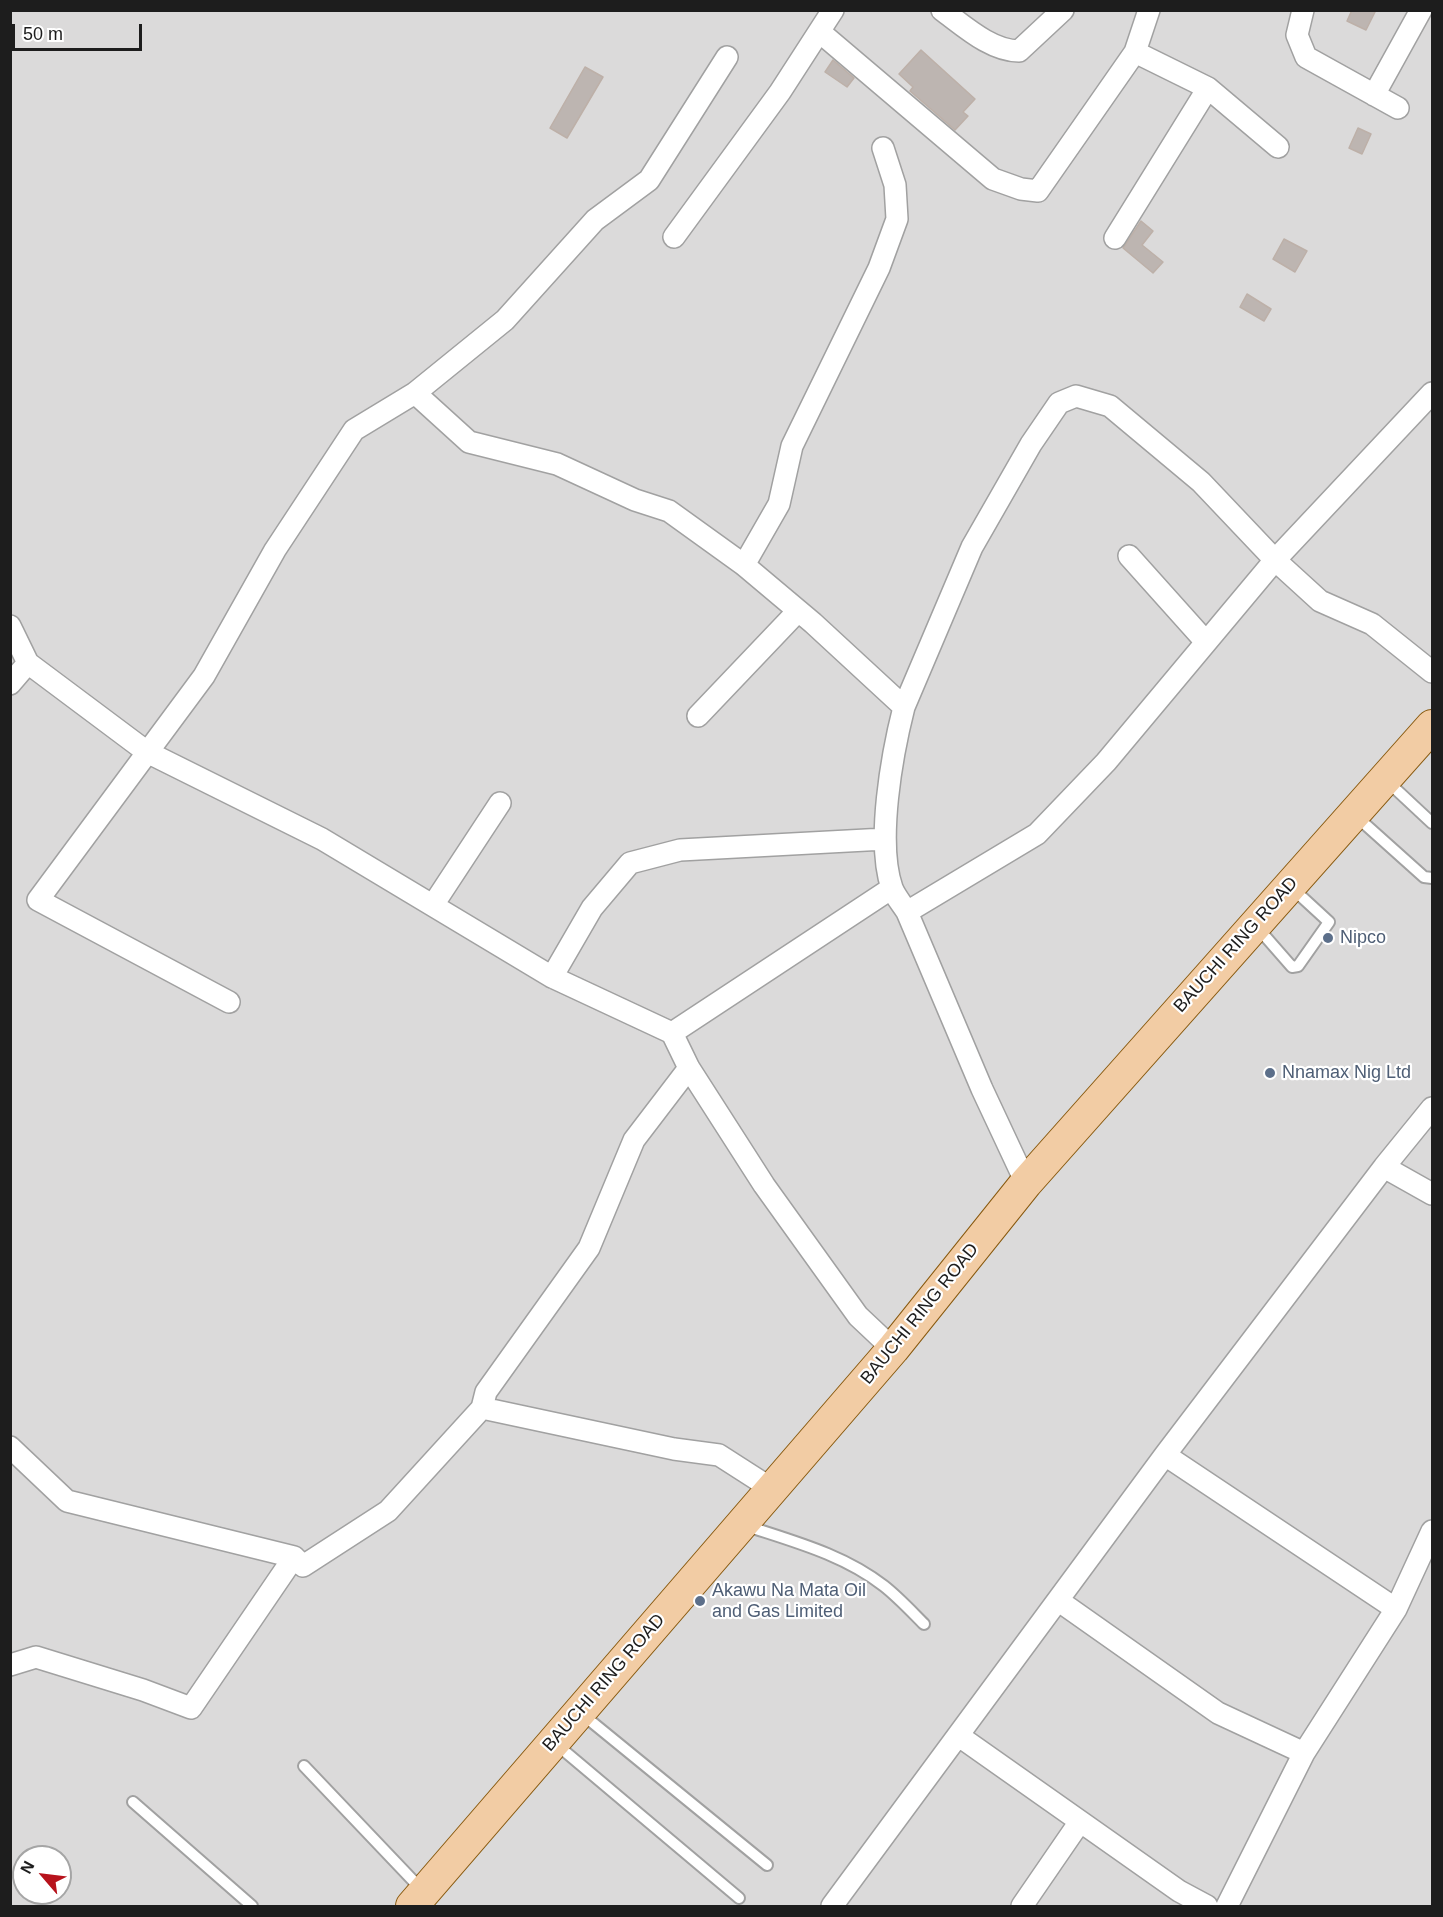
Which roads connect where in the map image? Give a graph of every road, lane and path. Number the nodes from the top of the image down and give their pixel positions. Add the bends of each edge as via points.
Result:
1 (833, 10) edge
2 (942, 10) edge
3 (1064, 10) edge
4 (1149, 10) edge
5 (1303, 10) edge
6 (1421, 10) edge
7 (821, 33) junction
8 (1135, 51) junction
9 (727, 57) dead end
10 (1208, 88) junction
11 (1374, 95) junction
12 (1398, 108) dead end
13 (1278, 147) dead end
14 (883, 148) dead end
15 (674, 237) dead end
16 (1115, 238) dead end
17 (415, 393) junction
18 (1432, 393) edge
19 (1129, 556) dead end
20 (1275, 560) junction
21 (744, 565) junction
22 (798, 611) junction
23 (10, 626) edge
24 (1206, 642) junction
25 (28, 663) junction
26 (1432, 672) edge
27 (10, 684) edge
28 (904, 707) junction
29 (698, 716) dead end
30 (1432, 726) edge
31 (147, 752) junction
32 (1384, 778) junction
33 (500, 803) dead end
34 (1353, 814) junction
35 (1432, 823) edge
36 (885, 839) junction
37 (1432, 878) edge
38 (1289, 886) junction
39 (892, 888) junction
40 (433, 905) junction
41 (907, 912) junction
42 (1254, 925) junction
43 (552, 977) junction
44 (229, 1002) dead end
45 (672, 1033) junction
46 (689, 1068) junction
47 (1432, 1108) edge
48 (1384, 1167) junction
49 (1026, 1183) junction
50 (1432, 1194) edge
51 (893, 1349) junction
52 (482, 1408) junction
53 (10, 1448) edge
54 (1165, 1455) junction
55 (772, 1489) junction
56 (741, 1524) junction
57 (1432, 1531) edge
58 (294, 1557) junction
59 (1059, 1601) junction
60 (1396, 1609) junction
61 (924, 1624) dead end
62 (10, 1665) edge
63 (580, 1712) junction
64 (959, 1736) junction
65 (554, 1742) junction
66 (1304, 1753) junction
67 (304, 1766) dead end
68 (133, 1802) dead end
69 (1079, 1823) junction
70 (767, 1865) dead end
71 (740, 1898) dead end
72 (418, 1899) edge
73 (1175, 1899) edge
74 (252, 1906) edge
75 (832, 1906) edge
76 (1022, 1906) edge
77 (1207, 1906) edge
78 (1227, 1906) edge

1 - 7 street
2 - 3 street via 1008,51 1019,51
4 - 8 street
5 - 11 street via 1297,35 1306,57
6 - 11 street
7 - 8 street via 993,179 1038,191
7 - 15 street
8 - 10 street
9 - 17 street via 649,180 595,220 505,320
10 - 13 street
10 - 16 street
11 - 12 street
14 - 21 street via 895,185 897,219 879,268 792,446 779,504
17 - 21 street via 469,442 557,464 635,500 669,511
17 - 31 street via 354,430 275,550 204,676
18 - 20 street
19 - 24 street
20 - 24 street
20 - 26 street via 1320,601 1372,624
20 - 28 street via 1201,482 1110,406 1076,396 1059,403 972,547
21 - 22 street
22 - 28 street
22 - 29 street
23 - 25 street
24 - 41 street via 1106,762 1037,834
25 - 27 street
25 - 31 street
28 - 36 street via 892,754
30 - 32 main road, BAUCHI RING ROAD
31 - 40 street via 322,839
31 - 44 street via 38,900
32 - 34 main road, BAUCHI RING ROAD
32 - 35 lane
33 - 40 street
34 - 37 lane via 1424,877
34 - 38 main road, BAUCHI RING ROAD
36 - 39 street
36 - 43 street via 680,850 630,863 592,908
38 - 42 main road, BAUCHI RING ROAD
38 - 42 lane via 1329,922 1298,966 1292,967
39 - 41 street
39 - 45 street
40 - 43 street
41 - 49 street
42 - 49 main road, BAUCHI RING ROAD
43 - 45 street
45 - 46 street
46 - 51 street via 764,1185 858,1316
46 - 52 street via 634,1140 589,1248 486,1392
47 - 48 street
48 - 50 street
48 - 54 street
49 - 51 main road, BAUCHI RING ROAD
51 - 55 main road, BAUCHI RING ROAD
52 - 55 street via 719,1455
52 - 58 street via 387,1511 303,1566
53 - 58 street via 67,1501
54 - 59 street
54 - 60 street
55 - 56 main road, BAUCHI RING ROAD
56 - 61 lane via 855,1566 884,1586
56 - 63 main road, BAUCHI RING ROAD
57 - 60 street
58 - 62 street via 191,1708 36,1657
59 - 64 street
59 - 66 street via 1218,1713
60 - 66 street
63 - 65 main road, BAUCHI RING ROAD
63 - 70 lane
64 - 69 street
64 - 75 street
65 - 71 lane
65 - 72 main road, BAUCHI RING ROAD
66 - 78 street
67 - 72 lane
68 - 74 lane
69 - 73 street
69 - 76 street
73 - 77 street

